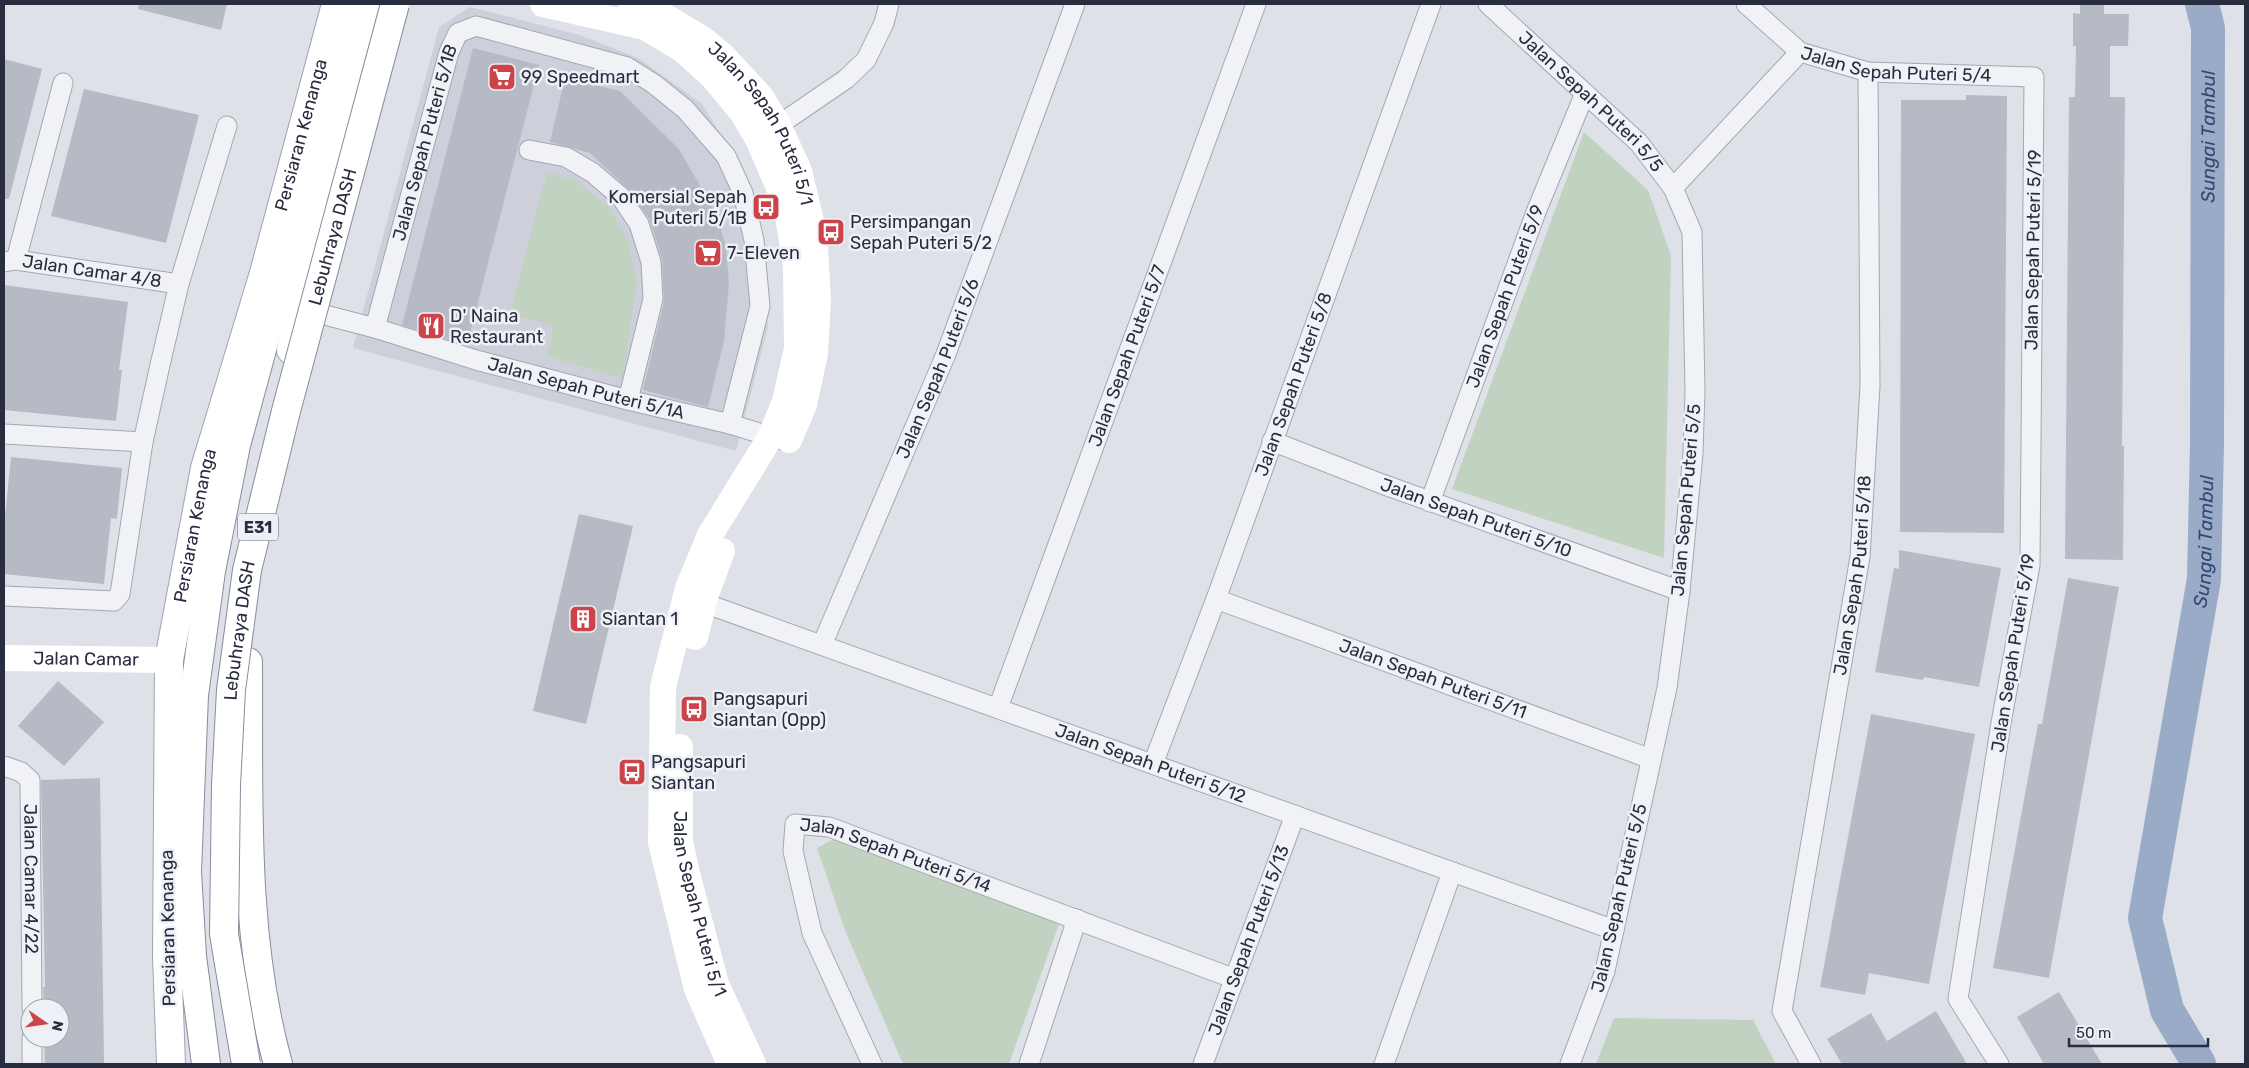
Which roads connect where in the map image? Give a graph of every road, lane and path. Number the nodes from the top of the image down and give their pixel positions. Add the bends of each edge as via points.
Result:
1 (336, 4) edge
2 (350, 4) edge
3 (356, 4) edge
4 (377, 4) edge
5 (396, 4) edge
6 (543, 4) edge
7 (631, 4) edge
8 (889, 4) edge
9 (1075, 4) edge
10 (1256, 4) edge
11 (1431, 4) edge
12 (1488, 4) edge
13 (1746, 4) edge
14 (1800, 52) junction
15 (1868, 72) junction
16 (2034, 77) joint
17 (64, 83) dead end
18 (1585, 93) junction
19 (351, 100) junction
20 (227, 126) dead end
21 (768, 132) junction
22 (529, 150) dead end
23 (1673, 188) junction
24 (10, 261) edge
25 (264, 273) junction
26 (179, 284) junction
27 (299, 308) junction
28 (376, 328) junction
29 (628, 400) junction
30 (730, 424) junction
31 (4, 434) edge
32 (780, 439) junction
33 (1272, 441) junction
34 (143, 442) junction
35 (1430, 502) junction
36 (1680, 590) junction
37 (4, 596) edge
38 (1216, 599) junction
39 (695, 600) junction
40 (822, 645) junction
41 (4, 658) edge
42 (169, 660) junction
43 (248, 662) junction
44 (998, 708) junction
45 (1651, 759) junction
46 (1153, 764) junction
47 (4, 766) edge
48 (1295, 815) junction
49 (1452, 872) junction
50 (1077, 919) junction
51 (1614, 930) junction
52 (1235, 979) junction
53 (32, 998) edge
54 (32, 1048) edge
55 (32, 1064) edge
56 (171, 1064) edge
57 (206, 1064) edge
58 (234, 1064) edge
59 (246, 1064) edge
60 (278, 1064) edge
61 (730, 1064) edge
62 (753, 1064) edge
63 (872, 1064) edge
64 (1028, 1064) edge
65 (1204, 1064) edge
66 (1384, 1064) edge
67 (1570, 1064) edge
68 (1811, 1064) edge
69 (1999, 1064) edge

1 - 25 main road, Persiaran Kenanga
2 - 25 main road via 296,198
3 - 57 main road, E31 via 236,444 211,571 194,695 187,872 192,956
4 - 19 main road
5 - 19 main road
5 - 59 main road, Lebuhraya DASH / E31, bridge via 286,411 247,570 231,690 224,934
6 - 21 street via 645,27 682,49 711,74 742,112
7 - 21 street, Jalan Sepah Puteri 5/1 via 653,9 704,40 724,57 761,97
8 - 21 street via 866,60 846,79
9 - 40 street, Jalan Sepah Puteri 5/6 via 946,354
10 - 44 street, Jalan Sepah Puteri 5/7
11 - 33 street, Jalan Sepah Puteri 5/8
12 - 18 street, Jalan Sepah Puteri 5/5
13 - 14 street, Jalan Sepah Puteri 5/4
14 - 15 street, Jalan Sepah Puteri 5/4
14 - 23 street
15 - 16 street, Jalan Sepah Puteri 5/4
15 - 68 street, Jalan Sepah Puteri 5/18 via 1870,386 1860,557 1782,1012
16 - 69 street, Jalan Sepah Puteri 5/19 via 2030,565 1958,998
17 - 24 street
18 - 23 street, Jalan Sepah Puteri 5/5 via 1639,142
18 - 35 street, Jalan Sepah Puteri 5/9 via 1536,212
19 - 27 main road
20 - 26 street
21 - 32 street, Jalan Sepah Puteri 5/1 via 799,171 814,233 818,298 815,353 804,405
22 - 29 street via 566,157 593,173 621,197 639,224 651,262 653,299
23 - 36 street, Jalan Sepah Puteri 5/5 via 1692,232 1694,280 1693,453
24 - 26 street, Jalan Camar 4/8
25 - 42 main road, Persiaran Kenanga via 205,468
26 - 34 street
27 - 28 street, Jalan Sepah Puteri 5/1A
27 - 43 main road via 262,500
28 - 29 street, Jalan Sepah Puteri 5/1A via 476,360
28 - 30 street, Jalan Sepah Puteri 5/1B via 449,52 458,32 476,26 627,67 685,108 726,156 743,193 754,240 760,306
29 - 30 street, Jalan Sepah Puteri 5/1A
30 - 32 street, Jalan Sepah Puteri 5/1A
31 - 34 street
32 - 39 street, Jalan Sepah Puteri 5/1
33 - 35 street, Jalan Sepah Puteri 5/10
33 - 38 street, Jalan Sepah Puteri 5/8
34 - 37 street via 120,594 114,601
35 - 36 street, Jalan Sepah Puteri 5/10
36 - 45 street, Jalan Sepah Puteri 5/5 via 1667,688
38 - 45 street, Jalan Sepah Puteri 5/11
38 - 46 street, Jalan Sepah Puteri 5/8
39 - 40 street, Jalan Sepah Puteri 5/12
39 - 61 street via 663,687 661,843 697,989
39 - 62 street, Jalan Sepah Puteri 5/1 via 681,688 680,842 716,984
40 - 44 street, Jalan Sepah Puteri 5/12
41 - 42 street, Jalan Camar
42 - 56 main road, Persiaran Kenanga via 167,957
43 - 58 main road via 232,822 229,948
43 - 60 main road via 249,872 259,969
44 - 46 street, Jalan Sepah Puteri 5/12
45 - 51 street, Jalan Sepah Puteri 5/5
46 - 48 street, Jalan Sepah Puteri 5/12
47 - 53 street, Jalan Camar 4/22 via 21,772 30,780
48 - 49 street, Jalan Sepah Puteri 5/12
48 - 52 street, Jalan Sepah Puteri 5/13
49 - 51 street, Jalan Sepah Puteri 5/12
49 - 66 street
50 - 52 street, Jalan Sepah Puteri 5/14
50 - 63 street, Jalan Sepah Puteri 5/14 via 829,827 795,824 793,851 812,933
50 - 64 street
51 - 67 street, Jalan Sepah Puteri 5/5 via 1605,971
52 - 65 street, Jalan Sepah Puteri 5/13
54 - 55 street

